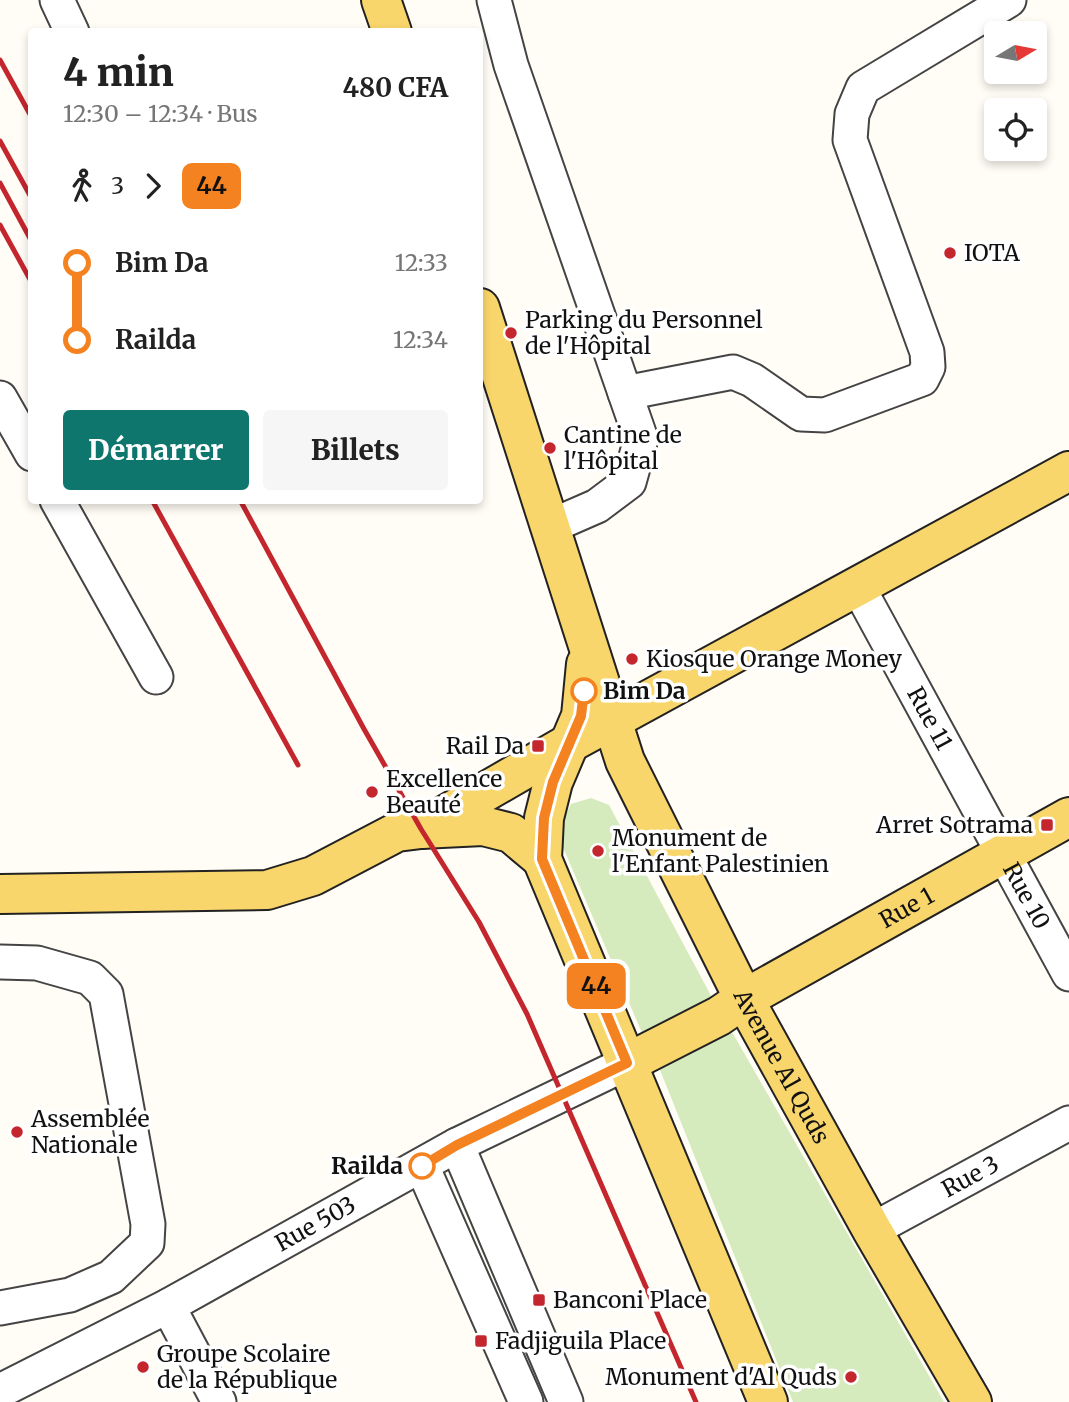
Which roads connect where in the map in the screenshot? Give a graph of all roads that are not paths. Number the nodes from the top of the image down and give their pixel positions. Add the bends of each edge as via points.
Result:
1 (57, 0) edge
2 (381, 0) edge
3 (494, 0) edge
4 (1009, 0) edge
5 (70, 28) edge
6 (391, 28) edge
7 (483, 318) edge
8 (625, 393) junction
9 (0, 398) edge
10 (28, 447) edge
11 (1069, 471) edge
12 (59, 504) edge
13 (549, 527) junction
14 (857, 585) junction
15 (587, 644) junction
16 (156, 677) dead end
17 (612, 721) junction
18 (569, 744) junction
19 (1069, 817) edge
20 (421, 829) junction
21 (1003, 854) junction
22 (542, 859) junction
23 (0, 894) edge
24 (0, 962) edge
25 (1069, 974) edge
26 (744, 999) junction
27 (627, 1063) junction
28 (1069, 1123) edge
29 (457, 1145) junction
30 (422, 1166) junction
31 (872, 1230) junction
32 (168, 1306) junction
33 (0, 1308) edge
34 (0, 1391) edge
35 (219, 1402) edge
36 (526, 1402) edge
37 (566, 1402) edge
38 (768, 1402) edge
39 (972, 1402) edge

1 - 5 street
2 - 6 main road
3 - 8 street via 511,65
4 - 8 street via 863,88 852,114 850,140 927,352 928,367 922,379 825,415 802,414 733,372
7 - 13 main road, Avenue Al Quds
8 - 13 street via 641,439 629,482 597,506
9 - 10 street
11 - 14 main road
12 - 16 street
13 - 15 main road, Avenue Al Quds
14 - 17 main road
14 - 21 street, Rue 11
15 - 17 main road, Avenue Al Quds
15 - 18 main road via 581,716
17 - 18 main road
17 - 26 main road, Avenue Al Quds via 625,761
18 - 20 main road
18 - 22 main road via 544,818
19 - 21 main road, Rue 1
20 - 22 main road via 483,826 511,833
20 - 23 main road via 397,832 313,876 267,890
21 - 25 street, Rue 10
21 - 26 main road, Rue 1
22 - 27 main road
24 - 33 street via 37,963 90,978 106,994 148,1224 147,1243 111,1277 71,1295
26 - 27 main road, Rue 503
26 - 31 main road, Avenue Al Quds
27 - 29 street, Rue 503
27 - 38 main road
28 - 31 street, Rue 3
29 - 30 street, Rue 503
29 - 37 street
30 - 32 street, Rue 503
30 - 36 street
31 - 39 main road, Avenue Al Quds
32 - 34 street, Rue 503
32 - 35 street

